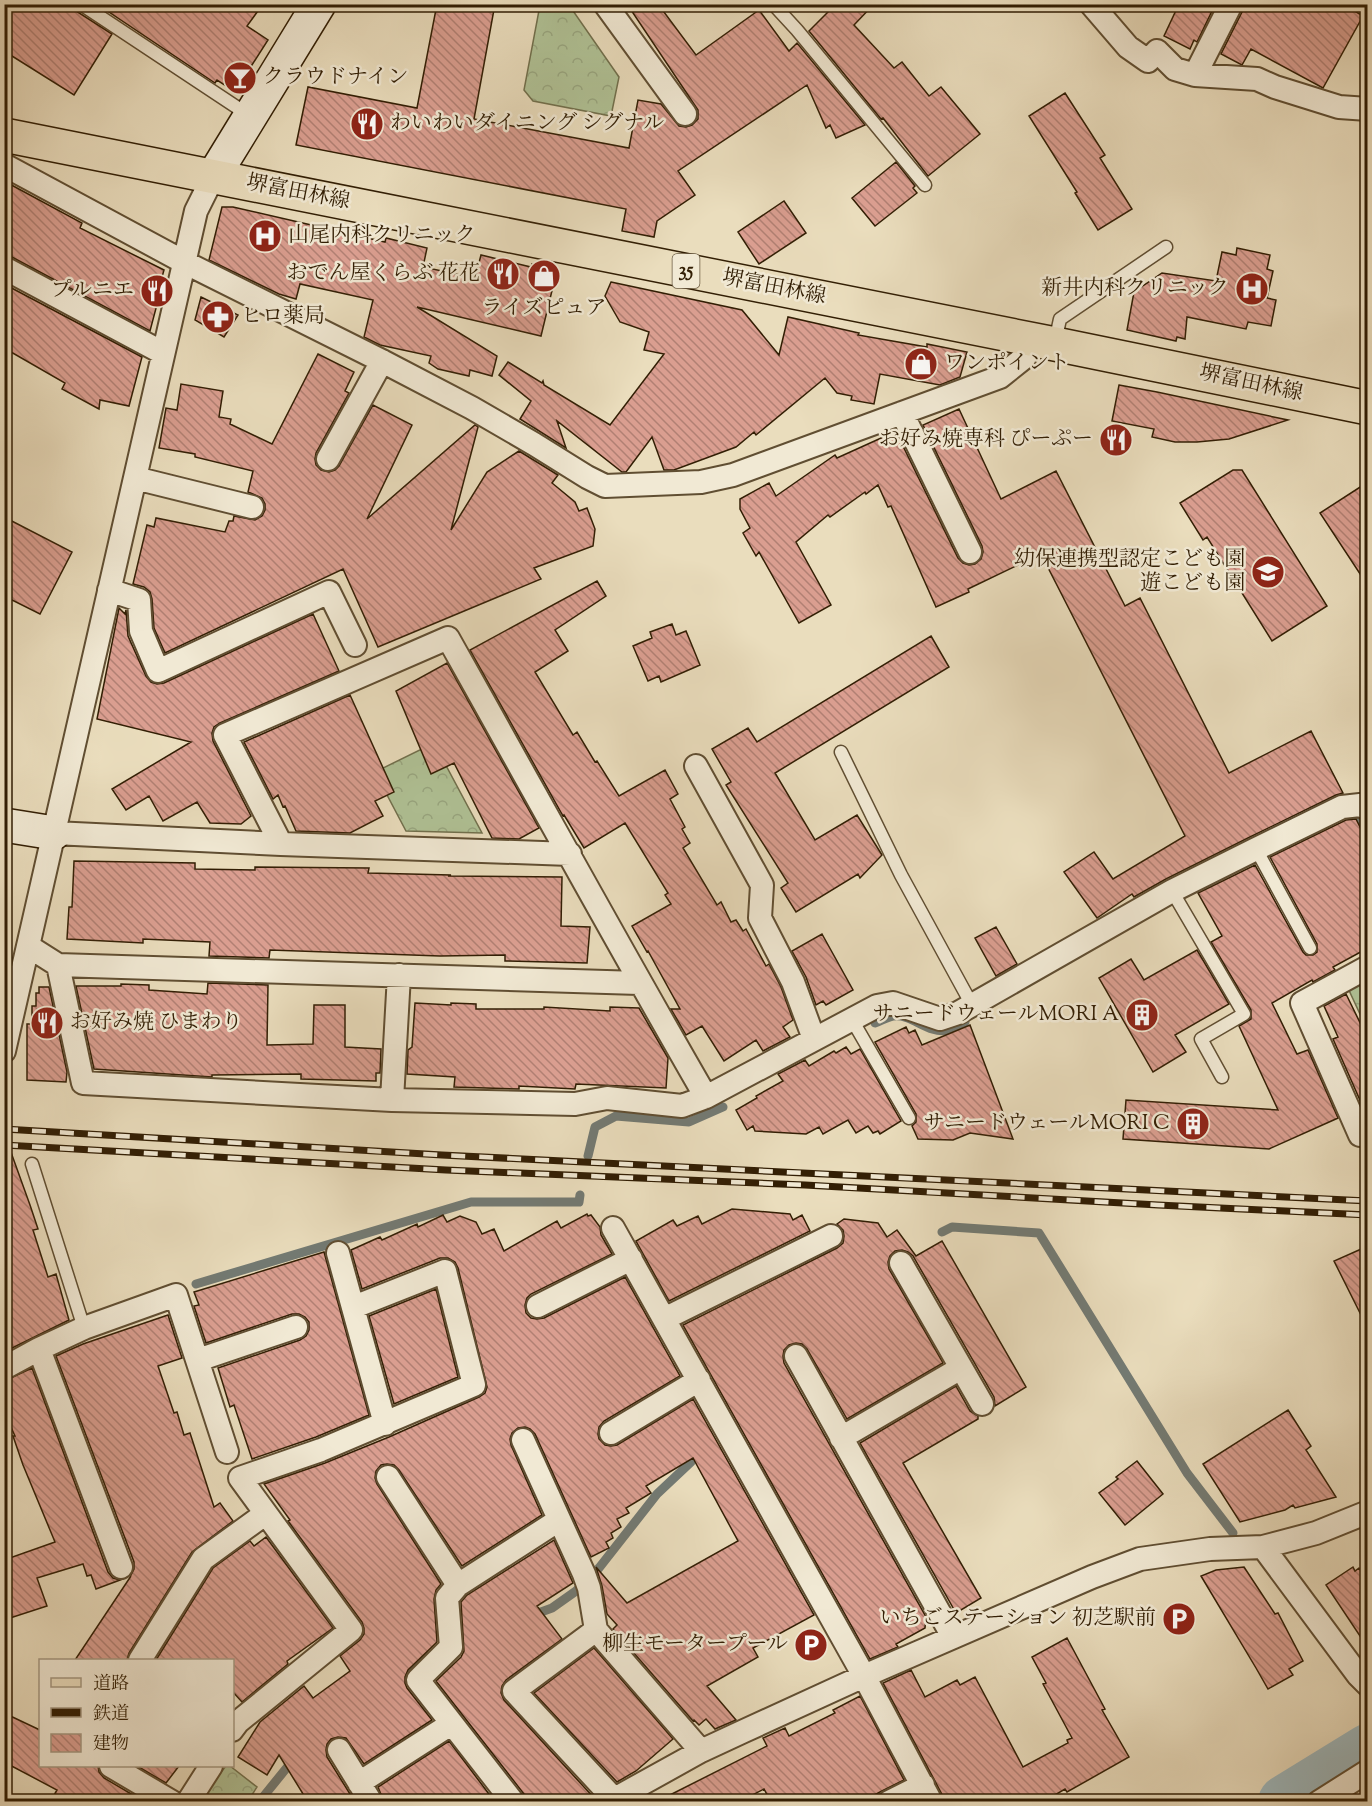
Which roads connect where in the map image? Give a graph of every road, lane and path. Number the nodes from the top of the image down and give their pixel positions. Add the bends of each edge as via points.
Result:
1 (81, 4) edge
2 (319, 4) edge
3 (605, 4) edge
4 (774, 4) edge
5 (1091, 4) edge
6 (1232, 4) edge
7 (1195, 75) junction
8 (1368, 109) edge
9 (685, 114) dead end
10 (250, 116) junction
11 (4, 135) edge
12 (4, 165) edge
13 (213, 177) junction
14 (925, 185) dead end
15 (1166, 247) dead end
16 (184, 262) junction
17 (4, 268) edge
18 (1042, 342) junction
19 (164, 354) junction
20 (382, 361) junction
21 (1368, 408) edge
22 (902, 413) junction
23 (328, 459) dead end
24 (135, 478) junction
25 (252, 507) dead end
26 (970, 552) dead end
27 (109, 590) junction
28 (355, 645) dead end
29 (841, 752) dead end
30 (696, 766) dead end
31 (1368, 809) edge
32 (4, 825) edge
33 (54, 833) junction
34 (281, 844) junction
35 (1256, 849) junction
36 (570, 854) junction
37 (1172, 891) junction
38 (28, 946) junction
39 (1310, 948) dead end
40 (58, 965) junction
41 (1368, 967) edge
42 (399, 975) junction
43 (639, 982) junction
44 (972, 1005) junction
45 (851, 1018) junction
46 (814, 1039) junction
47 (4, 1052) edge
48 (1222, 1077) dead end
49 (706, 1097) junction
50 (392, 1100) junction
51 (909, 1118) dead end
52 (1360, 1135) dead end
53 (32, 1164) dead end
54 (614, 1228) dead end
55 (831, 1236) dead end
56 (338, 1253) dead end
57 (631, 1259) junction
58 (901, 1263) dead end
59 (538, 1306) dead end
60 (354, 1307) junction
61 (664, 1319) junction
62 (296, 1327) dead end
63 (84, 1328) junction
64 (39, 1349) junction
65 (796, 1356) dead end
66 (198, 1360) junction
67 (4, 1368) edge
68 (961, 1368) junction
69 (699, 1380) junction
70 (982, 1404) dead end
71 (385, 1424) junction
72 (611, 1433) dead end
73 (841, 1438) junction
74 (523, 1440) dead end
75 (227, 1452) dead end
76 (388, 1477) dead end
77 (1368, 1512) edge
78 (266, 1514) junction
79 (559, 1520) junction
80 (1263, 1547) junction
81 (121, 1567) dead end
82 (458, 1585) junction
83 (596, 1629) junction
84 (953, 1637) junction
85 (141, 1659) edge
86 (864, 1676) junction
87 (1368, 1685) edge
88 (451, 1724) junction
89 (234, 1727) edge
90 (339, 1750) dead end
91 (701, 1751) junction
92 (113, 1767) edge
93 (210, 1767) edge
94 (1368, 1771) edge
95 (365, 1792) edge
96 (927, 1793) edge
97 (622, 1798) edge
98 (172, 1802) edge
99 (188, 1802) edge
100 (513, 1802) edge
101 (889, 1802) edge
102 (1319, 1802) edge

1 - 10 lane
2 - 10 street
3 - 9 street
4 - 14 lane
5 - 7 street via 1128,47 1148,61 1157,51 1175,69
6 - 7 street
7 - 8 street via 1257,79 1339,107
10 - 13 street
11 - 13 main road, 堺富田林線 / 35
12 - 16 street
13 - 16 street via 196,211
13 - 18 main road, 堺富田林線 / 35
15 - 18 lane via 1060,318
16 - 19 street
16 - 20 street
17 - 19 street
18 - 21 main road, 堺富田林線 / 35
18 - 22 street via 1000,377
19 - 24 street
20 - 22 street via 472,408 605,486 701,482 733,475
20 - 23 street
22 - 26 street
24 - 25 street
24 - 27 street
27 - 28 street via 139,600 141,631 158,671 329,592
27 - 33 street
29 - 44 lane
30 - 46 street via 762,885 760,918 793,982
31 - 35 street via 1360,805 1342,807
32 - 33 street
33 - 34 street
33 - 38 street
34 - 36 street
34 - 36 street via 225,735 448,638
35 - 37 street
35 - 39 lane
36 - 43 street
37 - 44 street
37 - 48 lane via 1244,1014 1201,1039
38 - 40 street
38 - 47 street
40 - 42 street
40 - 50 street via 83,1083
41 - 52 street via 1302,1003
42 - 43 street
42 - 50 street
43 - 49 street
44 - 45 street via 940,1019 893,1003
45 - 46 street
45 - 51 lane
46 - 49 street
49 - 50 street via 681,1106 607,1098 574,1104
53 - 63 lane
54 - 57 street
55 - 61 street
56 - 60 street
57 - 59 street
57 - 61 street
58 - 68 street
60 - 71 street
60 - 71 street via 445,1271 474,1385
61 - 69 street
62 - 66 street
63 - 64 street
63 - 66 street via 176,1295
64 - 67 street
64 - 81 street
65 - 73 street
66 - 75 street
68 - 70 street
68 - 73 street
69 - 72 street
69 - 86 street
71 - 78 street via 240,1478
73 - 84 street
74 - 79 street
76 - 82 street
77 - 80 street via 1316,1533
78 - 85 street via 203,1559
78 - 89 street via 351,1630
79 - 82 street
79 - 83 street via 587,1581
80 - 84 street via 1140,1559
80 - 87 street
82 - 88 street via 447,1598 451,1647 418,1680
83 - 91 street
83 - 97 street via 514,1691
84 - 86 street
86 - 91 street
86 - 96 street
88 - 95 street
88 - 100 street
90 - 95 street
91 - 97 street
92 - 98 street
93 - 99 street
94 - 102 street
96 - 101 street

